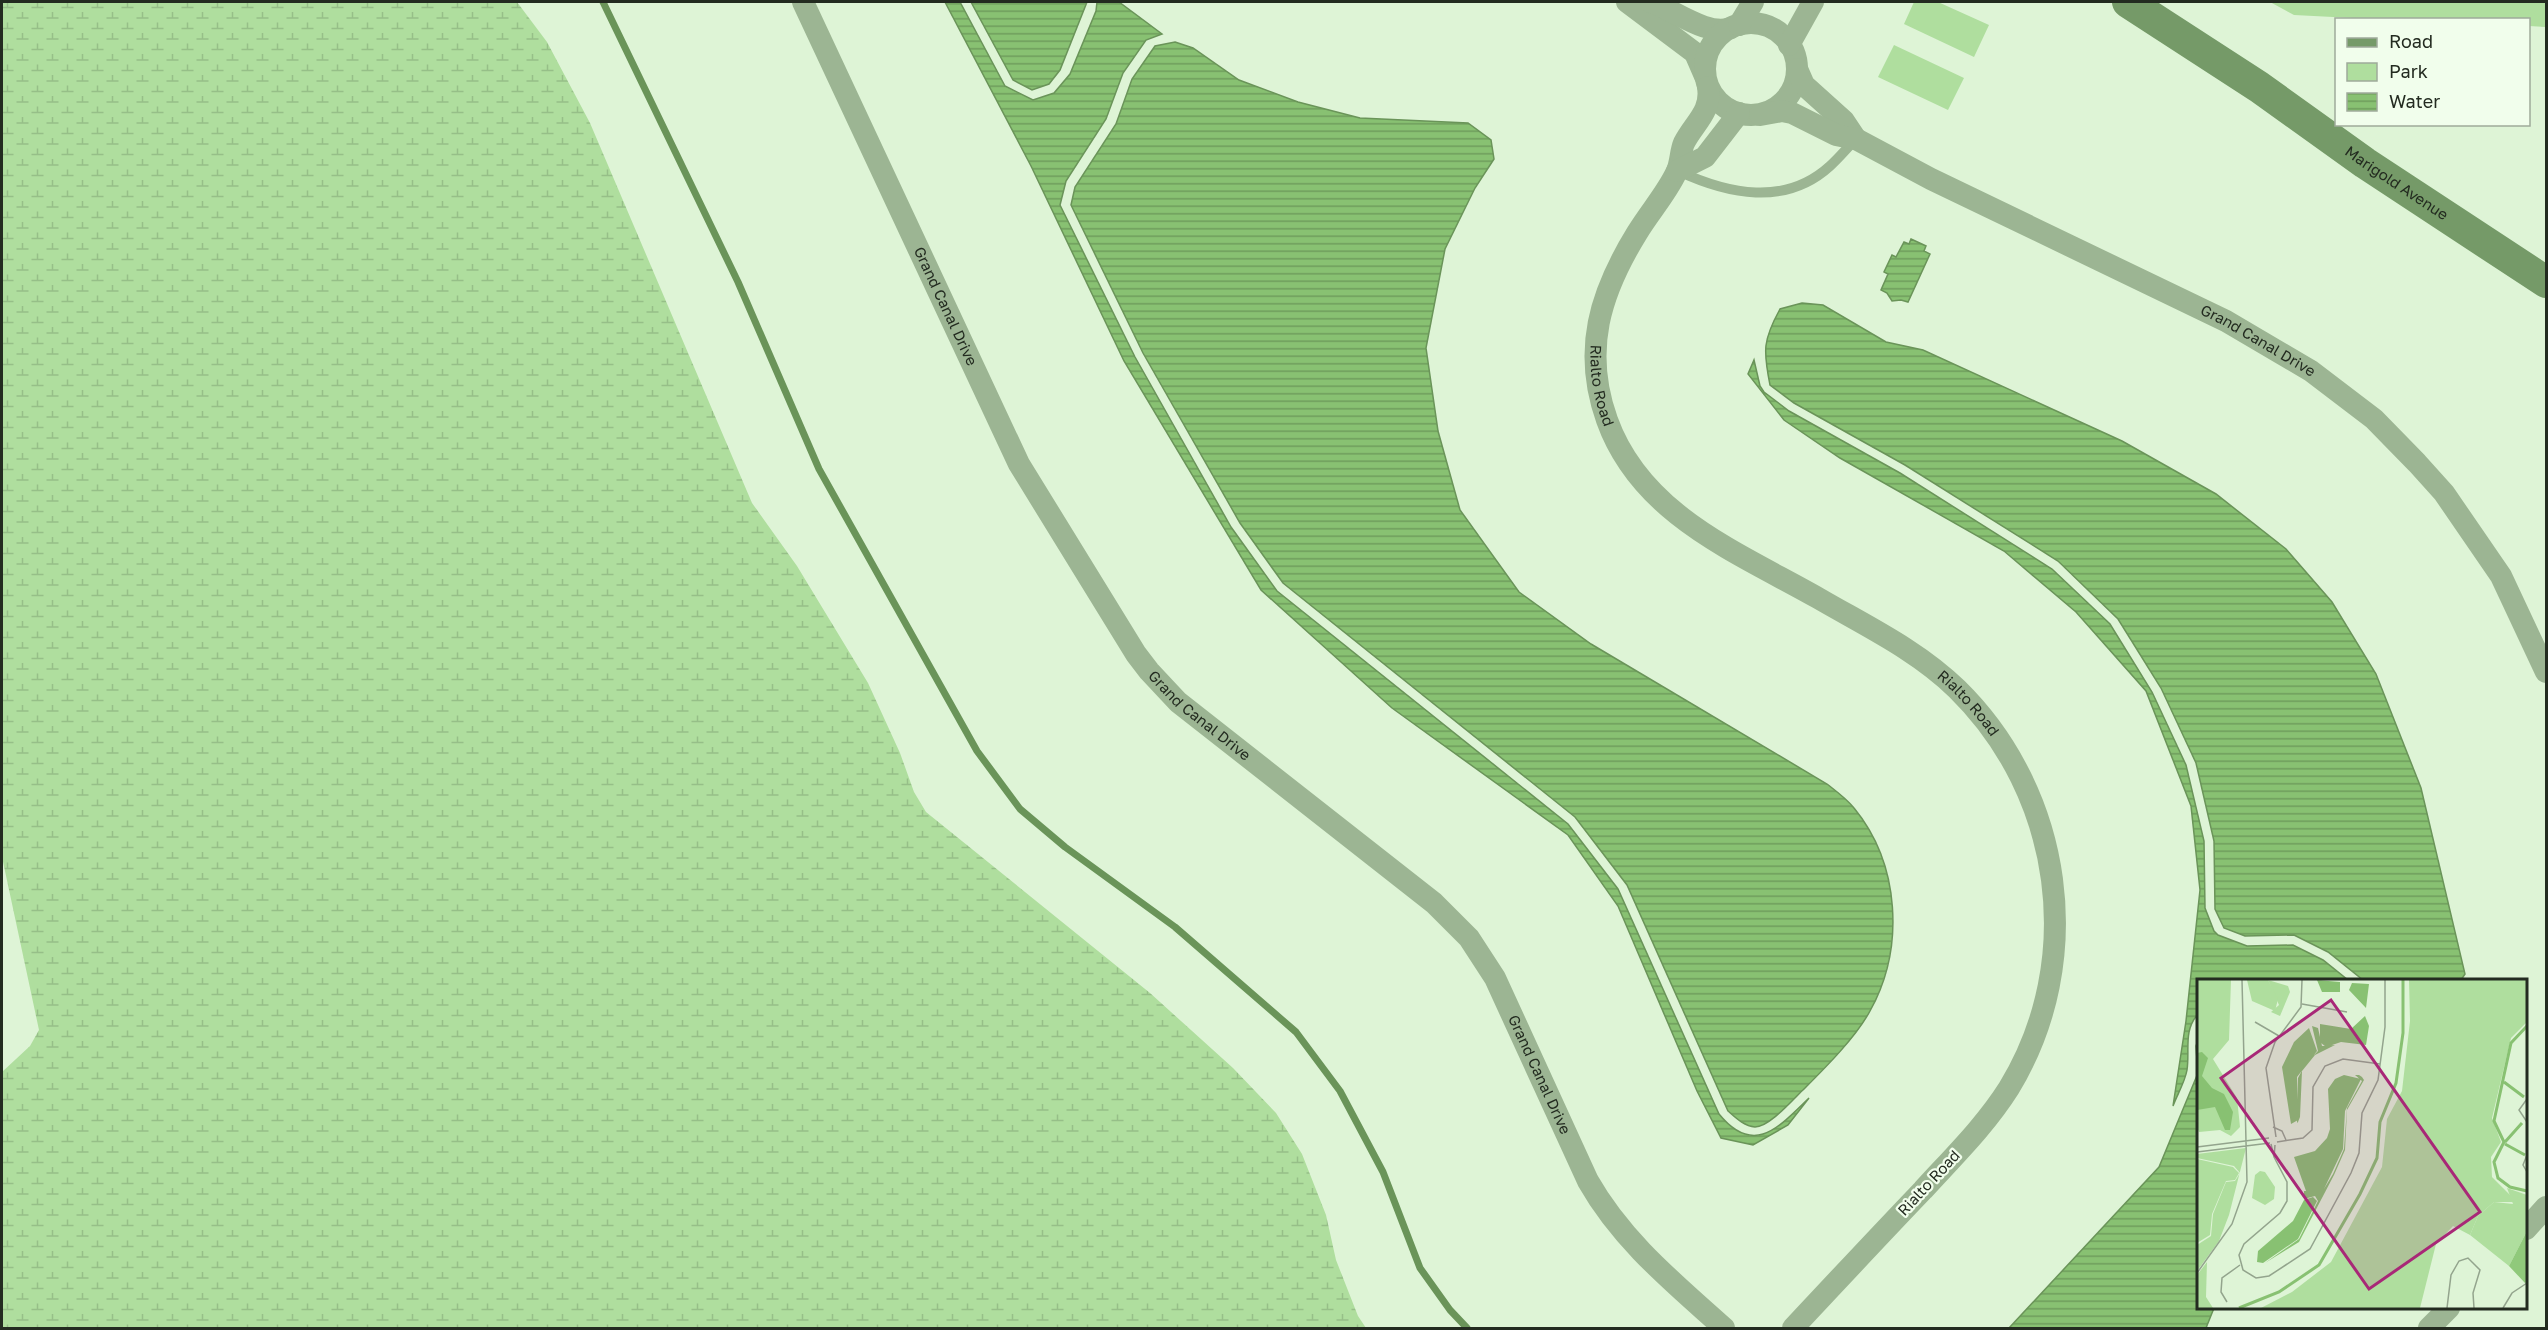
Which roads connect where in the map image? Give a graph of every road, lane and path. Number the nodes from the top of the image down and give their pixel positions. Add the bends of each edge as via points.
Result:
1 (803, 2) edge
2 (1627, 2) edge
3 (1651, 2) edge
4 (1753, 2) edge
5 (1813, 2) edge
6 (2128, 2) edge
7 (1735, 26) junction
8 (1790, 45) junction
9 (1797, 69) junction
10 (1707, 82) junction
11 (1749, 114) junction
12 (1856, 139) junction
13 (1677, 171) junction
14 (2547, 282) edge
15 (2547, 672) edge
16 (2547, 1207) edge
17 (2527, 1228) edge
18 (2448, 1309) edge
19 (1724, 1329) edge
20 (1793, 1329) edge
21 (2429, 1329) edge

1 - 19 street, Grand Canal Drive via 1019,464 1136,654 1178,702 1434,903 1469,938 1496,978 1598,1199 1640,1252
2 - 10 street via 1695,53
3 - 7 street via 1711,30
4 - 7 street
5 - 8 street
6 - 14 main road, Marigold Avenue via 2259,87 2365,164
7 - 8 street via 1767,26
7 - 10 street via 1713,43 1704,65
8 - 9 street
9 - 11 street via 1786,99 1774,109
9 - 12 street, Grand Canal Drive via 1804,84 1844,121
10 - 11 street via 1722,105
10 - 13 street, Rialto Road via 1707,108 1684,144
11 - 12 street, Grand Canal Drive via 1792,113 1836,135
11 - 13 street via 1705,157
12 - 13 lane via 1828,168 1800,185 1772,194 1708,185
12 - 15 street, Grand Canal Drive via 2226,321 2286,355 2349,399 2417,463 2463,519 2501,576
13 - 20 street, Rialto Road via 1613,275 1598,318 1599,393 1619,447 1648,489 1681,518 1905,648 1958,690 2015,764 2042,829 2053,879 2056,930 2050,981 2034,1036 2009,1087 1978,1130
16 - 17 street
18 - 21 street

